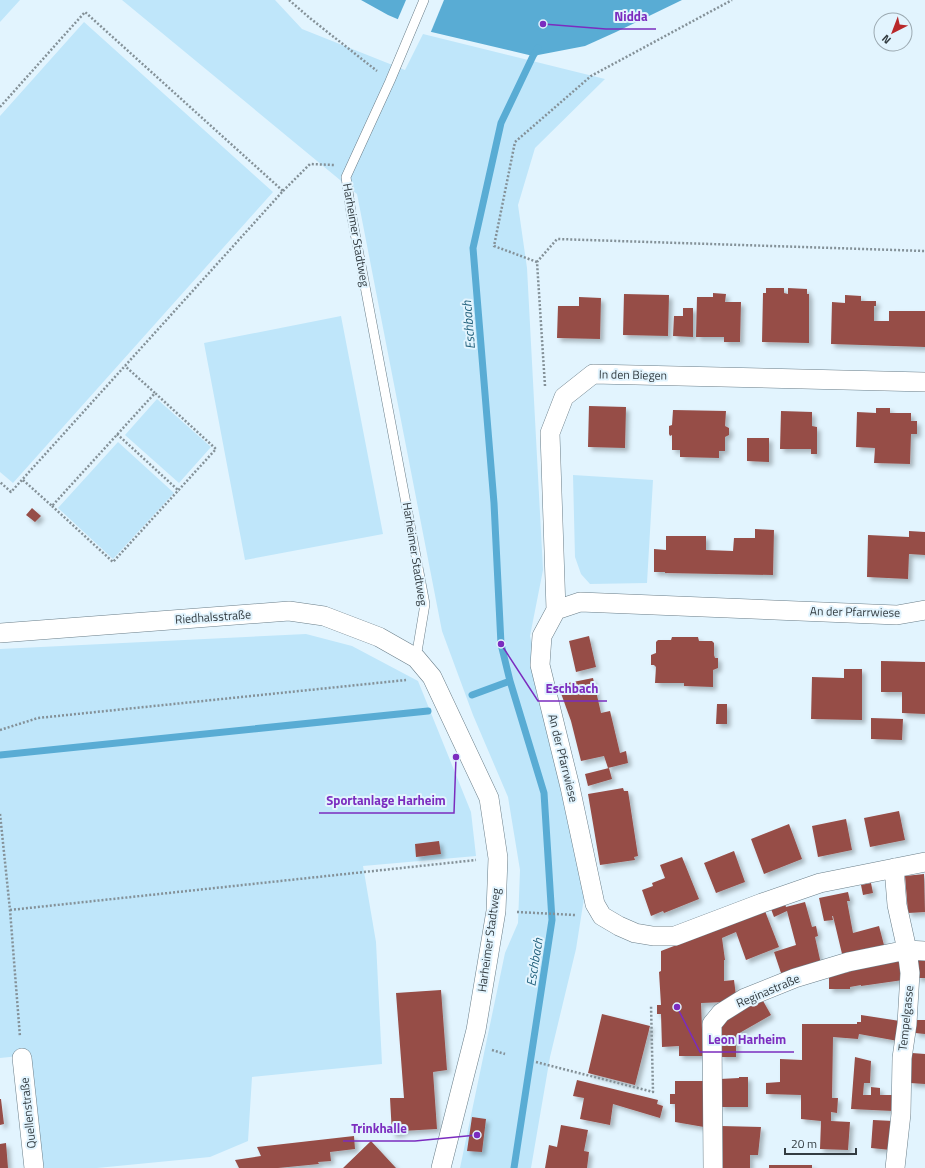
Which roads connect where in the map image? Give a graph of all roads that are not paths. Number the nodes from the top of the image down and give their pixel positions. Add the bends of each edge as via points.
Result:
1 (424, 0) edge
2 (925, 382) edge
3 (556, 610) junction
4 (925, 610) edge
5 (0, 633) edge
6 (416, 658) junction
7 (925, 862) edge
8 (894, 868) junction
9 (916, 950) edge
10 (22, 1058) road end
11 (34, 1168) edge
12 (441, 1168) edge
13 (713, 1168) edge
14 (895, 1168) edge

1 - 6 lane, Harheimer Stadtweg via 346,177 425,604
2 - 3 street, In den Biegen via 593,374 564,397 550,433
3 - 4 street, An der Pfarrwiese via 580,602 898,615
3 - 8 street, An der Pfarrwiese via 542,636 540,665 595,904 602,916 635,933 675,936 820,883
5 - 6 street, Riedhalsstraße via 289,611 324,616 378,637
6 - 12 street, Harheimer Stadtweg via 432,677 489,798 498,858 496,911 476,1030
7 - 8 street, An der Pfarrwiese
8 - 9 street, Tempelgasse via 897,905
9 - 13 street, Reginastraße via 848,962 795,978 745,998 721,1013 712,1024
9 - 14 street, Tempelgasse via 910,973
10 - 11 street, Quellenstraße

